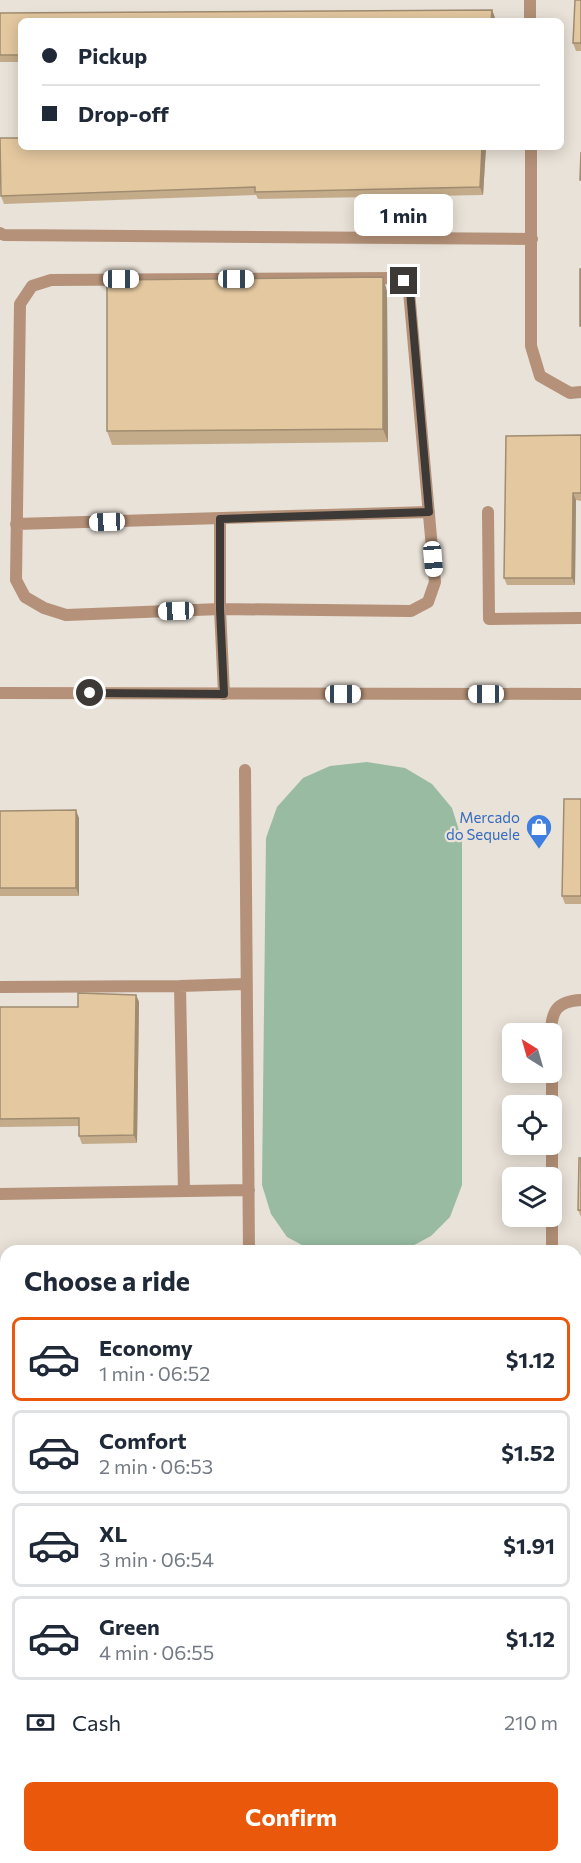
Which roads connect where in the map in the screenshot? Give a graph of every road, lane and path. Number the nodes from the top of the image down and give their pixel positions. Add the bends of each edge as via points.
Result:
1 (530, 0) edge
2 (530, 18) edge
3 (531, 150) edge
4 (0, 233) edge
5 (532, 239) junction
6 (581, 392) edge
7 (429, 512) junction
8 (488, 512) dead end
9 (220, 519) junction
10 (16, 524) junction
11 (220, 609) junction
12 (581, 618) edge
13 (0, 693) edge
14 (224, 694) junction
15 (581, 694) edge
16 (245, 770) dead end
17 (245, 984) junction
18 (180, 986) junction
19 (0, 987) edge
20 (581, 1000) edge
21 (551, 1023) edge
22 (552, 1155) edge
23 (249, 1190) junction
24 (184, 1191) junction
25 (0, 1194) edge
26 (249, 1245) edge
27 (552, 1245) edge

1 - 2 street
3 - 5 street
4 - 5 street
5 - 6 street via 531,346 540,376 570,393
7 - 9 street
7 - 10 street via 410,291 404,281 51,280 32,286 20,304
7 - 11 street via 435,582 428,602 411,611
8 - 12 street via 489,619
9 - 10 street
9 - 11 street
10 - 11 street via 16,580 26,597 44,608 66,615
11 - 14 street
13 - 14 street
14 - 15 street
16 - 17 street
17 - 18 street
17 - 23 street
18 - 19 street
18 - 24 street
20 - 21 street via 570,1000 558,1007
22 - 27 street
23 - 24 street
23 - 26 street
24 - 25 street

